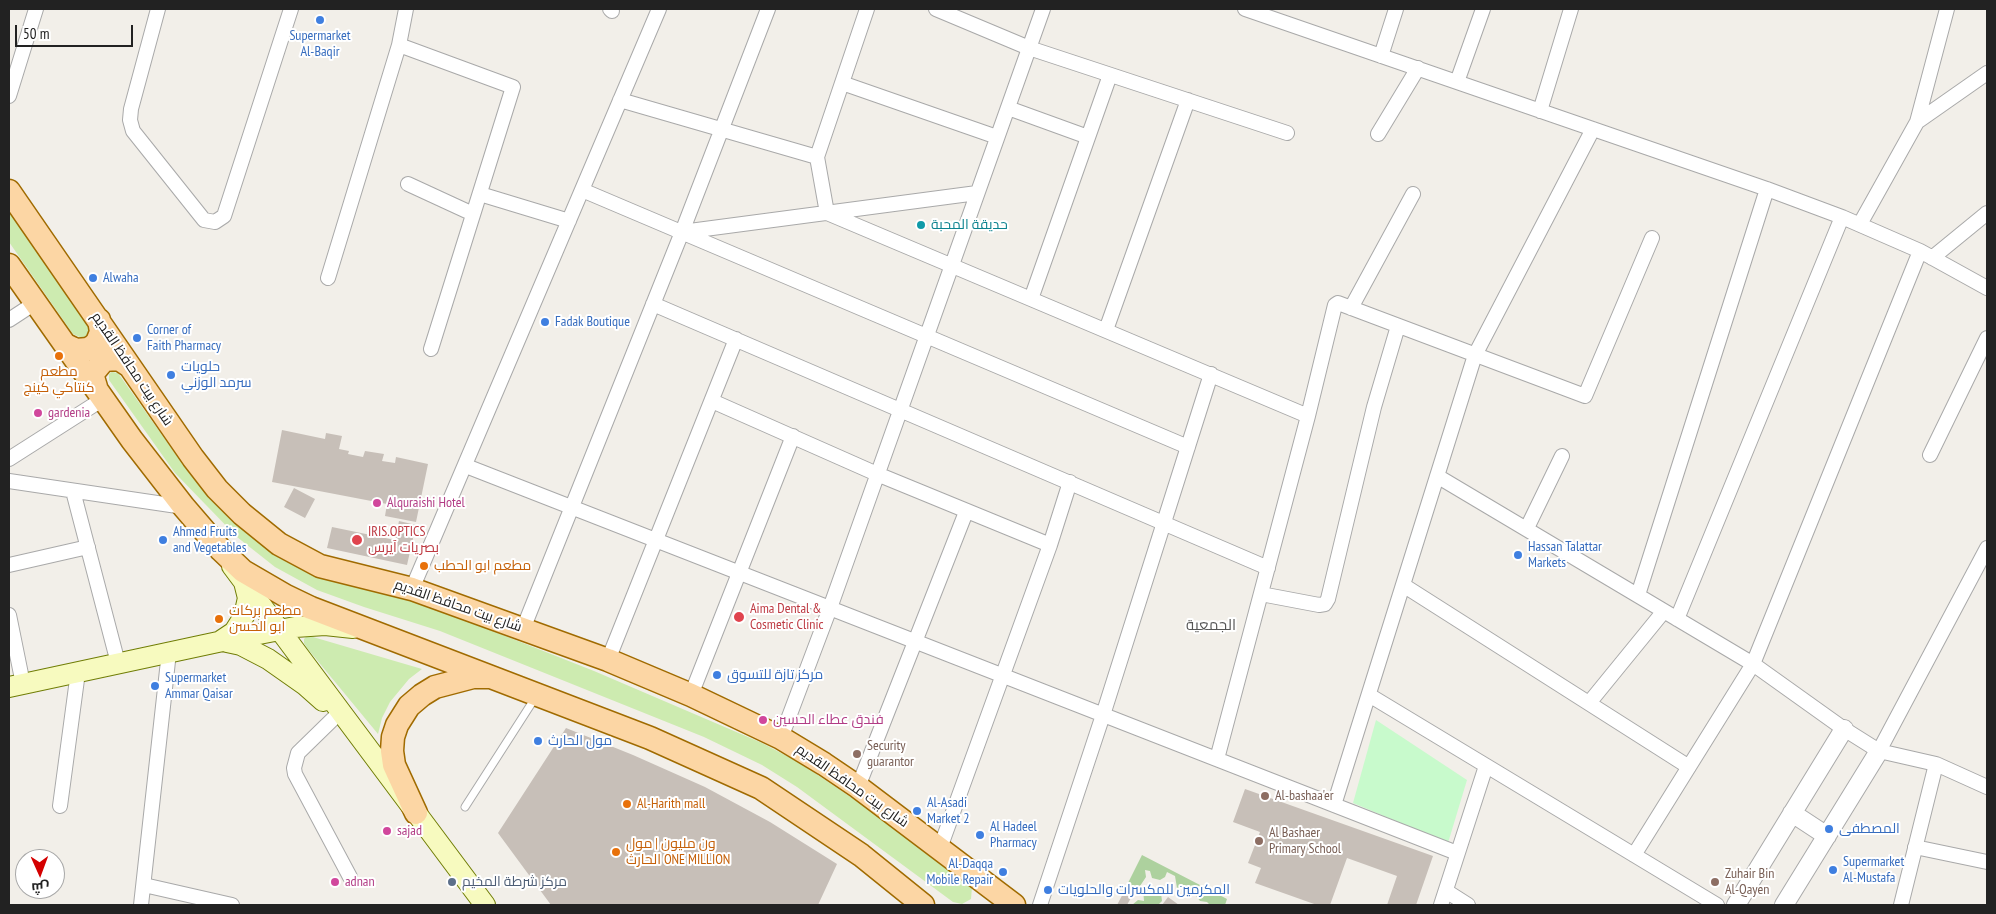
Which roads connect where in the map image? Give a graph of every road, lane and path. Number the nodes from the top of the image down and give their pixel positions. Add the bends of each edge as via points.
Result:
1 (36, 9) edge
2 (158, 9) edge
3 (291, 9) edge
4 (406, 9) edge
5 (659, 9) edge
6 (768, 9) edge
7 (867, 9) edge
8 (936, 9) edge
9 (1043, 9) edge
10 (1245, 9) edge
11 (1396, 9) edge
12 (1483, 9) edge
13 (1571, 9) edge
14 (1947, 9) edge
15 (399, 45) junction
16 (1029, 48) junction
17 (1381, 56) junction
18 (1418, 68) junction
19 (1987, 73) edge
20 (1110, 75) junction
21 (1457, 82) junction
22 (842, 83) junction
23 (9, 96) edge
24 (620, 100) junction
25 (1188, 100) junction
26 (1008, 108) junction
27 (1540, 111) junction
28 (1917, 122) junction
29 (722, 129) junction
30 (1593, 129) junction
31 (1288, 133) dead end
32 (1378, 134) dead end
33 (997, 138) junction
34 (1088, 138) junction
35 (817, 157) junction
36 (408, 184) dead end
37 (1767, 189) junction
38 (582, 190) junction
39 (9, 192) edge
40 (480, 194) junction
41 (977, 194) junction
42 (1412, 194) dead end
43 (827, 213) junction
44 (473, 214) junction
45 (1987, 214) edge
46 (1842, 217) junction
47 (569, 221) junction
48 (1860, 224) junction
49 (682, 232) junction
50 (1652, 238) dead end
51 (1926, 255) junction
52 (9, 265) edge
53 (952, 266) junction
54 (328, 278) dead end
55 (1987, 288) edge
56 (1030, 298) junction
57 (36, 302) junction
58 (653, 304) junction
59 (1351, 308) junction
60 (9, 320) edge
61 (99, 320) junction
62 (1398, 326) junction
63 (1106, 330) junction
64 (926, 336) junction
65 (1987, 338) edge
66 (736, 339) junction
67 (66, 345) junction
68 (430, 349) dead end
69 (1475, 355) junction
70 (128, 365) junction
71 (1211, 374) junction
72 (99, 393) junction
73 (712, 401) junction
74 (900, 410) junction
75 (1308, 416) junction
76 (792, 436) junction
77 (1188, 447) junction
78 (1930, 455) dead end
79 (1562, 456) dead end
80 (9, 459) edge
81 (466, 466) junction
82 (877, 474) junction
83 (1437, 476) junction
84 (9, 482) edge
85 (1070, 482) junction
86 (72, 491) junction
87 (184, 507) junction
88 (573, 508) junction
89 (966, 512) junction
90 (1164, 523) junction
91 (1527, 528) junction
92 (657, 541) junction
93 (1050, 545) junction
94 (88, 548) junction
95 (1987, 548) edge
96 (221, 550) junction
97 (9, 564) edge
98 (1268, 568) junction
99 (740, 573) junction
100 (242, 579) junction
101 (1403, 585) junction
102 (412, 589) junction
103 (1261, 594) junction
104 (1638, 595) junction
105 (830, 608) junction
106 (1664, 610) junction
107 (9, 616) edge
108 (1678, 619) junction
109 (523, 629) junction
110 (280, 630) junction
111 (377, 634) junction
112 (218, 642) junction
113 (916, 642) junction
114 (169, 652) junction
115 (608, 660) junction
116 (118, 663) junction
117 (1753, 664) junction
118 (78, 672) junction
119 (1004, 676) junction
120 (499, 678) junction
121 (16, 686) edge
122 (538, 694) junction
123 (691, 695) junction
124 (1369, 695) junction
125 (1589, 703) junction
126 (338, 714) junction
127 (1103, 715) junction
128 (1844, 729) junction
129 (354, 730) junction
130 (781, 738) junction
131 (1879, 751) junction
132 (1217, 759) junction
133 (1936, 764) junction
134 (1486, 766) junction
135 (1689, 767) junction
136 (858, 787) junction
137 (1987, 787) edge
138 (60, 806) dead end
139 (1334, 806) junction
140 (465, 807) dead end
141 (416, 813) junction
142 (1792, 814) junction
143 (1827, 836) junction
144 (1915, 847) junction
145 (940, 848) junction
146 (1457, 853) junction
147 (1634, 855) junction
148 (1987, 862) edge
149 (350, 877) dead end
150 (144, 885) junction
151 (1446, 891) junction
152 (142, 905) edge
153 (232, 905) edge
154 (484, 905) edge
155 (923, 905) edge
156 (1014, 905) edge
157 (1040, 905) edge
158 (1441, 905) edge
159 (1468, 905) edge
160 (1717, 905) edge
161 (1736, 905) edge
162 (1784, 905) edge
163 (1901, 905) edge

1 - 23 street
2 - 3 street via 130,120 133,131 204,220 215,222 224,216
4 - 15 street
5 - 24 street
6 - 29 street
7 - 22 street
8 - 16 street
9 - 16 street
10 - 17 street
11 - 17 street
12 - 21 street
13 - 27 street
14 - 28 street
15 - 40 street via 513,87
15 - 54 street
16 - 20 street
16 - 26 street
17 - 18 street
18 - 21 street
18 - 32 street
19 - 28 street
20 - 25 street
20 - 34 street
21 - 27 street
22 - 33 street
22 - 35 street
24 - 29 street
24 - 38 street
25 - 31 street
25 - 63 street
26 - 33 street
26 - 34 street
27 - 30 street
28 - 48 street
29 - 35 street
29 - 49 street
30 - 37 street
30 - 69 street
33 - 41 street
34 - 56 street
35 - 43 street
36 - 44 street
37 - 46 street
37 - 104 street
38 - 47 street
38 - 49 street
39 - 61 main road, شارع بيت محافظ القديم
40 - 44 street
40 - 47 street
41 - 43 street
41 - 53 street
42 - 59 street
43 - 49 street
43 - 53 street
44 - 68 street
45 - 51 street
46 - 48 street
46 - 108 street
47 - 81 street
48 - 51 street
49 - 58 street
49 - 64 street
50 - 69 street via 1585,396
51 - 55 street
51 - 117 street
52 - 57 main road
53 - 56 street
53 - 64 street
56 - 63 street
57 - 60 street
57 - 67 main road
58 - 66 street
58 - 88 street
59 - 62 street
59 - 75 street via 1338,303 1334,305
61 - 67 main road via 101,332 93,346 76,350
61 - 70 main road, شارع بيت محافظ القديم
62 - 69 street
62 - 103 street via 1374,407 1328,599 1319,605
63 - 71 street
64 - 74 street
64 - 77 street
65 - 78 street
66 - 73 street
66 - 74 street
67 - 72 main road
69 - 83 street
70 - 72 main road via 119,359 104,360 93,377
70 - 102 main road, شارع بيت محافظ القديم via 217,489 262,531 295,554 320,566
71 - 75 street
71 - 77 street
72 - 80 street
72 - 87 main road
73 - 76 street
73 - 92 street
74 - 82 street
74 - 85 street
75 - 98 street
76 - 82 street
76 - 99 street
77 - 90 street
79 - 91 street
81 - 88 street
81 - 102 street
82 - 89 street
82 - 105 street
83 - 91 street
83 - 101 street
84 - 86 street
85 - 90 street
85 - 93 street
86 - 87 street
86 - 94 street
87 - 96 main road
88 - 92 street
88 - 109 street
89 - 93 street
89 - 113 street
90 - 98 street
90 - 127 street
91 - 104 street
92 - 99 street
92 - 115 street
93 - 119 street
94 - 97 street
94 - 116 street
95 - 131 street
96 - 100 main road
96 - 111 main road via 243,571 286,596
98 - 103 street
99 - 105 street
99 - 123 street
100 - 110 main road
100 - 112 main road via 248,598 244,616 234,632
101 - 124 street
101 - 125 street
102 - 109 main road, شارع بيت محافظ القديم
103 - 132 street
104 - 106 street
105 - 113 street
105 - 130 street
106 - 108 street
106 - 125 street
107 - 121 street
108 - 117 street
109 - 115 main road, شارع بيت محافظ القديم
110 - 111 main road via 325,626
110 - 112 main road
110 - 129 main road
111 - 120 main road
112 - 114 main road
112 - 126 main road via 241,645 268,659
113 - 119 street
113 - 136 street
114 - 116 main road
114 - 150 street
115 - 123 main road, شارع بيت محافظ القديم
116 - 118 main road
117 - 128 street
117 - 135 street
118 - 121 main road
118 - 138 street
119 - 127 street
119 - 145 street
120 - 122 main road
120 - 141 main road via 473,677 436,687 422,695 404,714 393,737 392,751 394,766
122 - 140 lane
122 - 155 main road via 650,738 761,788 860,855
123 - 130 main road, شارع بيت محافظ القديم
124 - 134 street
124 - 139 street
125 - 135 street
126 - 129 main road
126 - 149 street via 298,753 294,774
127 - 132 street
127 - 157 street
128 - 131 street
128 - 142 street
129 - 141 main road
130 - 136 main road, شارع بيت محافظ القديم
131 - 133 street
131 - 143 street
132 - 139 street
133 - 137 street
133 - 144 street
134 - 146 street
134 - 147 street
135 - 147 street
136 - 145 main road, شارع بيت محافظ القديم
139 - 146 street
141 - 154 main road
142 - 143 street
142 - 161 street
143 - 162 street
144 - 148 street
144 - 163 street
145 - 156 main road, شارع بيت محافظ القديم
146 - 151 street
147 - 160 street
150 - 152 street
150 - 153 street
151 - 158 street
151 - 159 street

